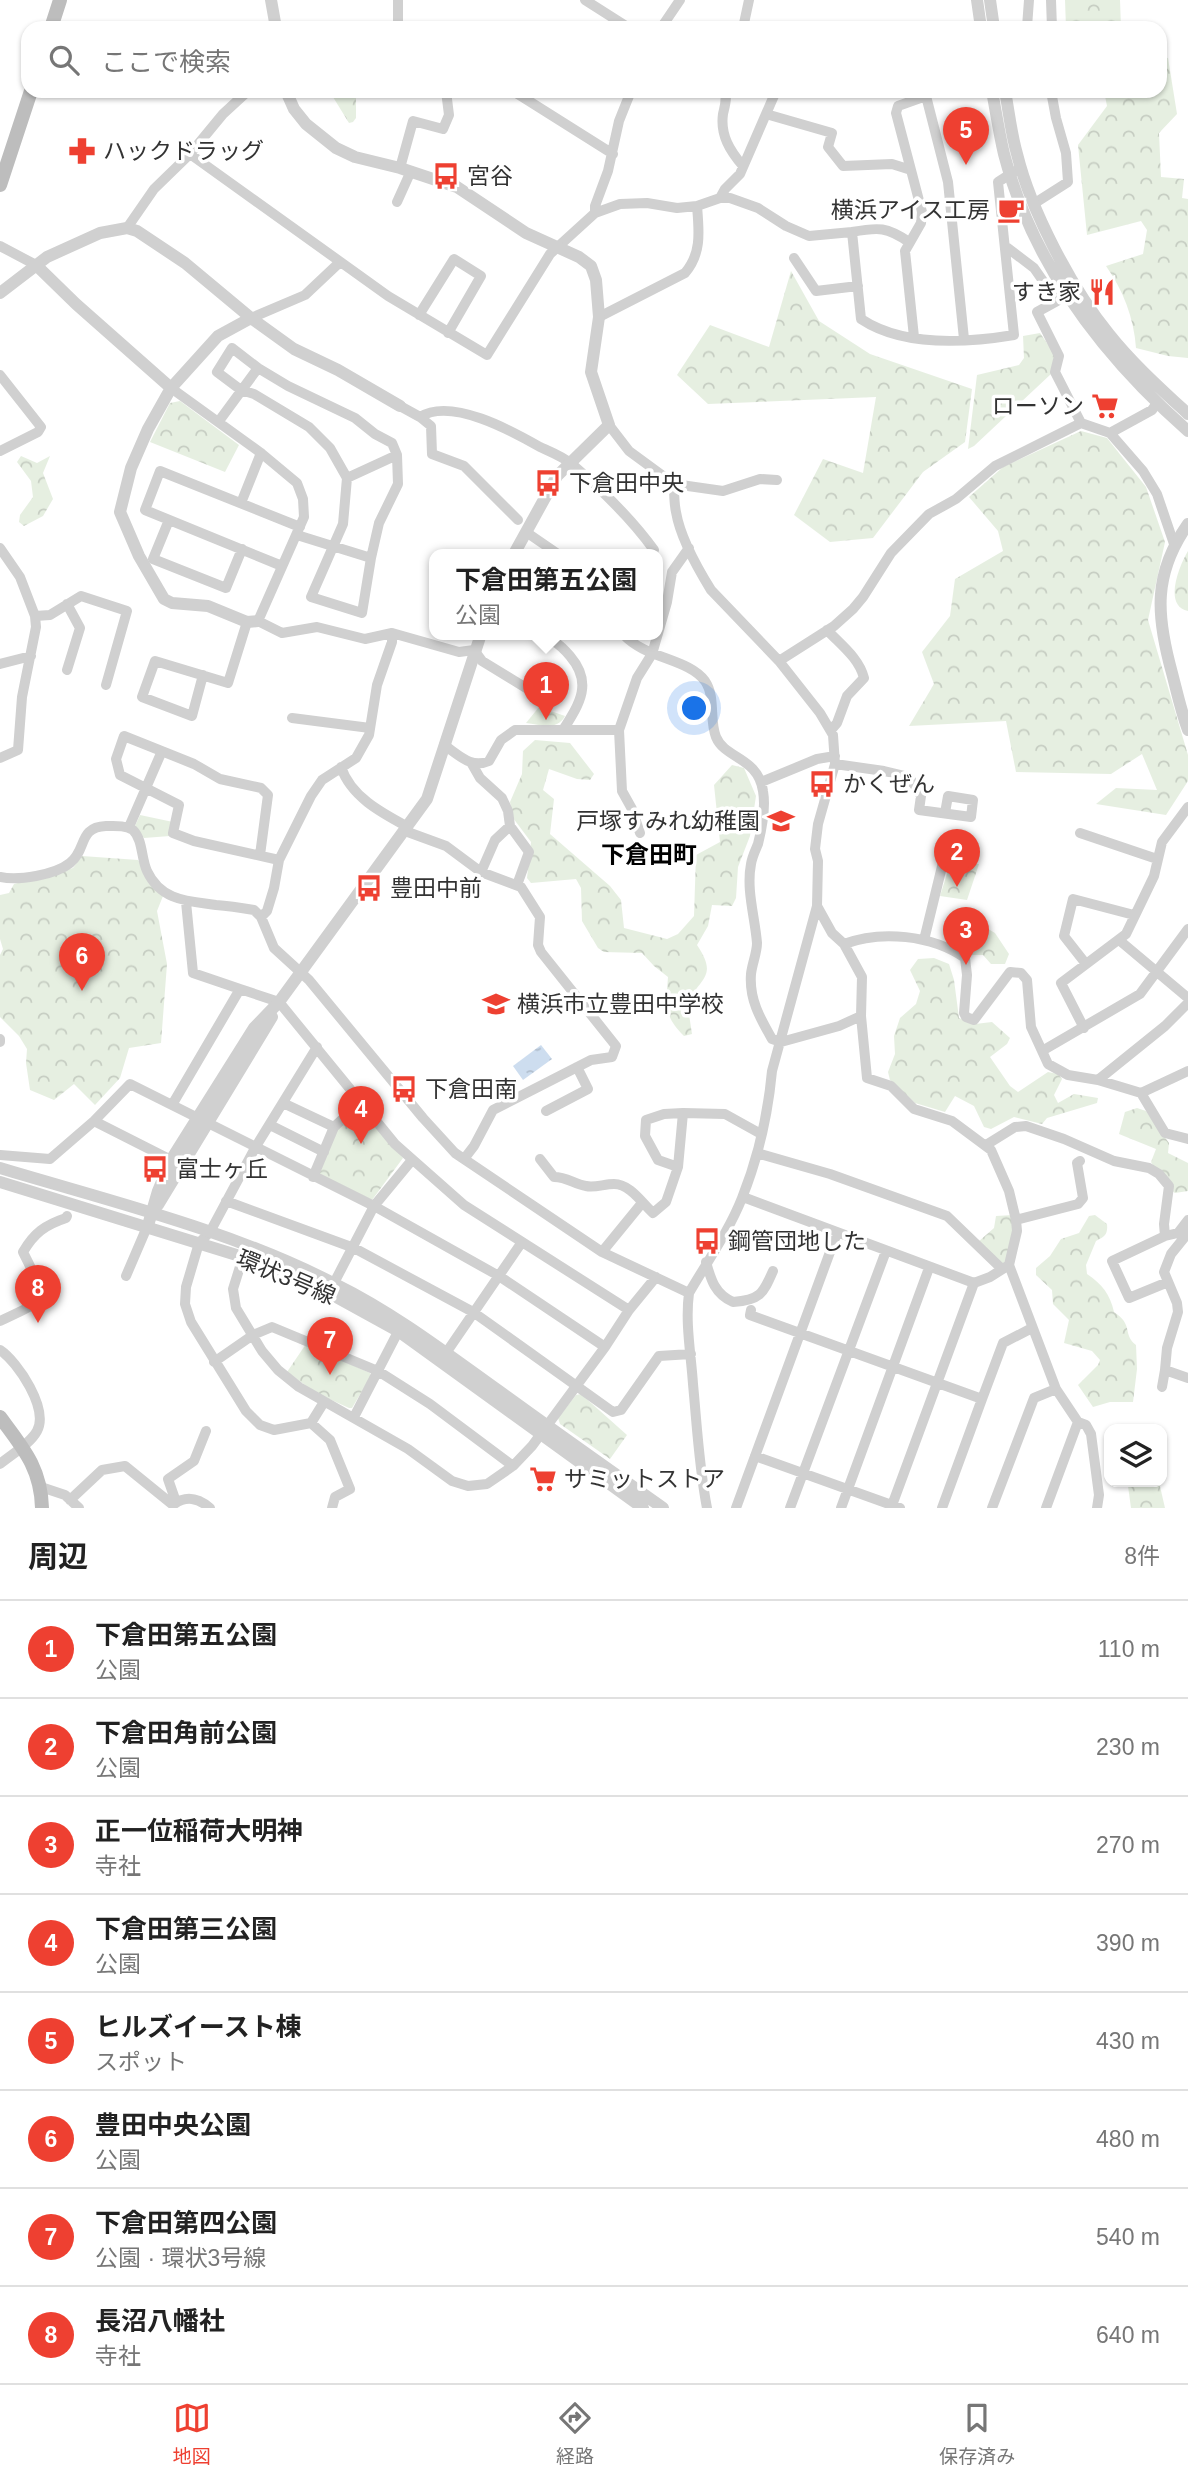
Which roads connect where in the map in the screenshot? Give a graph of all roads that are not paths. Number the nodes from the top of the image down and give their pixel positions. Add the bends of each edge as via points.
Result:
1 (60, 0) edge
2 (271, 0) edge
3 (398, 0) edge
4 (585, 0) edge
5 (680, 0) edge
6 (749, 0) edge
7 (977, 0) edge
8 (990, 0) edge
9 (1028, 0) edge
10 (1051, 0) edge
11 (53, 21) edge
12 (275, 21) edge
13 (398, 21) edge
14 (618, 21) edge
15 (666, 21) edge
16 (744, 21) edge
17 (980, 21) edge
18 (993, 21) edge
19 (1027, 21) edge
20 (1052, 21) edge
21 (29, 98) edge
22 (240, 98) edge
23 (290, 98) edge
24 (447, 98) edge
25 (524, 98) edge
26 (628, 98) edge
27 (727, 98) edge
28 (773, 98) edge
29 (920, 98) edge
30 (927, 98) edge
31 (993, 98) edge
32 (1006, 98) edge
33 (1052, 98) edge
34 (766, 114) junction
35 (613, 154) junction
36 (190, 155) junction
37 (743, 166) junction
38 (406, 170) junction
39 (911, 170) junction
40 (1016, 171) junction
41 (0, 184) edge
42 (720, 198) junction
43 (397, 202) dead end
44 (1035, 203) junction
45 (697, 206) junction
46 (595, 213) junction
47 (127, 228) junction
48 (852, 232) junction
49 (909, 242) junction
50 (0, 246) edge
51 (1005, 246) junction
52 (557, 248) junction
53 (794, 258) dead end
54 (340, 262) junction
55 (36, 265) junction
56 (858, 286) junction
57 (0, 293) edge
58 (419, 315) junction
59 (599, 317) junction
60 (251, 318) junction
61 (448, 333) junction
62 (914, 337) junction
63 (964, 339) junction
64 (258, 368) junction
65 (0, 375) edge
66 (171, 388) junction
67 (241, 390) junction
68 (1157, 403) junction
69 (400, 406) joint
70 (1188, 414) edge
71 (420, 417) junction
72 (219, 421) junction
73 (1081, 423) junction
74 (609, 425) junction
75 (1188, 431) edge
76 (1110, 433) junction
77 (0, 451) edge
78 (261, 453) junction
79 (397, 456) junction
80 (570, 463) junction
81 (347, 478) junction
82 (777, 480) dead end
83 (674, 484) junction
84 (240, 503) junction
85 (169, 520) junction
86 (518, 520) dead end
87 (1188, 524) edge
88 (299, 531) junction
89 (526, 532) junction
90 (1174, 544) junction
91 (334, 547) junction
92 (0, 548) edge
93 (689, 548) junction
94 (242, 549) junction
95 (517, 549) edge
96 (551, 549) edge
97 (653, 549) edge
98 (371, 558) junction
99 (282, 566) junction
100 (66, 604) junction
101 (35, 616) junction
102 (663, 616) edge
103 (253, 621) junction
104 (827, 630) junction
105 (392, 633) junction
106 (478, 640) edge
107 (554, 640) edge
108 (629, 640) edge
109 (656, 640) edge
110 (474, 650) junction
111 (652, 654) junction
112 (31, 656) junction
113 (779, 661) junction
114 (0, 664) edge
115 (67, 670) dead end
116 (204, 675) junction
117 (106, 685) dead end
118 (544, 699) dead end
119 (292, 718) dead end
120 (370, 727) junction
121 (563, 730) junction
122 (619, 730) junction
123 (831, 730) junction
124 (1188, 730) edge
125 (444, 745) junction
126 (162, 751) junction
127 (0, 758) edge
128 (835, 760) junction
129 (472, 764) junction
130 (341, 767) junction
131 (761, 782) junction
132 (147, 789) junction
133 (1188, 807) edge
134 (945, 813) dead end
135 (510, 826) junction
136 (129, 827) junction
137 (407, 829) junction
138 (640, 833) dead end
139 (1080, 833) dead end
140 (947, 846) dead end
141 (260, 855) junction
142 (1157, 859) junction
143 (279, 860) junction
144 (481, 872) junction
145 (0, 877) edge
146 (517, 885) junction
147 (186, 902) junction
148 (817, 906) junction
149 (1134, 915) junction
150 (261, 917) junction
151 (1188, 929) edge
152 (924, 940) junction
153 (1119, 940) junction
154 (844, 944) junction
155 (1086, 964) junction
156 (1157, 972) junction
157 (300, 973) junction
158 (240, 989) junction
159 (1188, 1000) edge
160 (279, 1002) junction
161 (861, 1016) junction
162 (1084, 1028) junction
163 (781, 1042) junction
164 (317, 1047) junction
165 (1042, 1051) junction
166 (577, 1067) junction
167 (1185, 1073) edge
168 (1098, 1080) junction
169 (1188, 1086) edge
170 (1141, 1093) junction
171 (283, 1102) junction
172 (361, 1102) junction
173 (172, 1105) junction
174 (546, 1111) dead end
175 (683, 1113) junction
176 (94, 1121) junction
177 (203, 1121) junction
178 (270, 1125) junction
179 (334, 1127) junction
180 (761, 1134) junction
181 (1188, 1139) edge
182 (986, 1144) junction
183 (255, 1148) junction
184 (324, 1152) junction
185 (757, 1153) junction
186 (0, 1155) edge
187 (540, 1158) dead end
188 (464, 1159) junction
189 (171, 1160) junction
190 (412, 1160) junction
191 (1080, 1161) dead end
192 (678, 1167) junction
193 (0, 1168) edge
194 (313, 1177) junction
195 (0, 1182) edge
196 (743, 1197) junction
197 (226, 1201) junction
198 (642, 1203) junction
199 (374, 1206) junction
200 (67, 1216) dead end
201 (150, 1220) junction
202 (1016, 1220) junction
203 (1188, 1220) edge
204 (210, 1232) junction
205 (836, 1233) junction
206 (1188, 1233) edge
207 (1165, 1236) junction
208 (522, 1242) junction
209 (199, 1243) junction
210 (354, 1248) junction
211 (886, 1251) junction
212 (602, 1252) junction
213 (243, 1257) junction
214 (706, 1262) junction
215 (1005, 1267) junction
216 (929, 1268) junction
217 (773, 1271) dead end
218 (126, 1276) dead end
219 (499, 1276) junction
220 (656, 1277) junction
221 (1168, 1282) junction
222 (334, 1283) junction
223 (974, 1283) junction
224 (689, 1293) junction
225 (629, 1310) junction
226 (751, 1310) dead end
227 (473, 1312) junction
228 (0, 1321) edge
229 (400, 1327) junction
230 (1032, 1328) junction
231 (800, 1333) junction
232 (253, 1335) junction
233 (606, 1347) junction
234 (849, 1349) junction
235 (0, 1350) edge
236 (446, 1353) junction
237 (691, 1354) junction
238 (214, 1362) junction
239 (893, 1366) junction
240 (1165, 1370) junction
241 (378, 1371) junction
242 (1188, 1378) edge
243 (938, 1382) junction
244 (576, 1386) junction
245 (1162, 1387) dead end
246 (1056, 1389) junction
247 (982, 1399) junction
248 (324, 1402) junction
249 (0, 1417) edge
250 (354, 1417) junction
251 (1077, 1422) junction
252 (311, 1423) junction
253 (543, 1430) junction
254 (206, 1431) dead end
255 (22, 1446) junction
256 (755, 1456) junction
257 (0, 1464) edge
258 (513, 1466) junction
259 (804, 1472) junction
260 (41, 1487) junction
261 (848, 1489) junction
262 (74, 1504) edge
263 (173, 1505) edge
264 (894, 1507) edge
265 (42, 1508) edge
266 (210, 1508) edge
267 (332, 1508) edge
268 (643, 1508) edge
269 (663, 1508) edge
270 (707, 1508) edge
271 (736, 1508) edge
272 (790, 1508) edge
273 (841, 1508) edge
274 (942, 1508) edge
275 (992, 1508) edge
276 (1046, 1508) edge
277 (1097, 1508) edge

1 - 11 main road
2 - 12 street
3 - 13 street
4 - 14 street
5 - 15 street
6 - 16 street
7 - 17 street
8 - 18 street
9 - 19 street
10 - 20 street
21 - 41 main road
22 - 36 street
23 - 38 street via 306,124 337,148
24 - 38 street via 449,116 443,129 413,121
25 - 35 street
26 - 35 street
27 - 37 street via 726,142
28 - 34 street
29 - 39 street via 898,106 896,113
30 - 63 street via 948,182
31 - 40 street via 1004,155
32 - 40 street
33 - 44 street via 1068,182
34 - 37 street
34 - 39 street via 832,132 828,147 843,166 892,164
35 - 46 street
36 - 47 street via 154,189
36 - 54 street
37 - 42 street
38 - 43 street
38 - 52 street via 457,187
39 - 49 street via 922,212
40 - 44 street
40 - 51 street via 998,181
40 - 68 street via 1033,230 1076,309
42 - 45 street
42 - 48 street via 747,203 809,236
44 - 70 street via 1063,263 1108,333
45 - 46 street via 631,203
45 - 59 street via 698,249 685,273
46 - 52 street
47 - 55 street via 100,233
47 - 60 street via 185,263
48 - 49 street via 882,228
48 - 56 street
49 - 62 street via 905,251
50 - 55 street
51 - 63 street via 1014,335
51 - 73 street via 1034,268 1057,301 1037,312 1059,356 1055,372
52 - 59 street via 591,266
52 - 61 street via 487,355
53 - 56 street via 816,291
54 - 58 street
54 - 60 street via 306,295
55 - 57 street
55 - 66 street
56 - 62 street via 861,319 876,329
58 - 61 street
58 - 61 street via 454,259 463,264 481,276
59 - 74 street via 592,372
60 - 66 street via 218,336
60 - 69 street via 294,349
62 - 63 street
64 - 67 street
64 - 67 street via 232,348 216,372
64 - 79 street via 355,418 391,443
65 - 77 street via 41,427
66 - 72 street
66 - 103 street via 131,467 120,512 164,599 208,606
67 - 72 street
67 - 81 street via 309,427 330,448
68 - 75 street
68 - 76 street
69 - 71 street
71 - 80 street via 434,411 494,422
71 - 86 street via 431,426 432,454 464,466
72 - 78 street
73 - 76 street
73 - 104 street via 995,466 956,499 929,514 891,553 863,597
74 - 80 street
74 - 83 street via 629,452
76 - 90 street via 1157,494
78 - 84 street
78 - 88 street via 297,483 304,517
79 - 81 street
79 - 98 street via 398,484 379,523
80 - 89 street via 551,485
80 - 97 street via 633,521
81 - 91 street via 343,524
82 - 83 street via 760,479 723,491
83 - 93 street via 676,513
84 - 85 street via 160,471 145,510
84 - 88 street
85 - 94 street
85 - 94 street via 153,559 226,587
87 - 90 street
88 - 91 street
88 - 99 street
89 - 95 street
89 - 96 street
90 - 124 street via 1162,580 1160,620
91 - 98 street
91 - 98 street via 311,597 362,614
92 - 101 street via 20,577
93 - 102 street via 672,572
93 - 113 street via 711,590
94 - 99 street
99 - 103 street
100 - 101 street via 50,615
100 - 115 street via 80,628
100 - 117 street via 81,596 127,611
101 - 112 street
103 - 105 street via 282,633 317,627 365,639
103 - 116 street via 228,682
104 - 113 street
104 - 123 street via 852,655 864,678 847,696
105 - 110 street via 459,652
105 - 120 street
106 - 110 street
107 - 121 street via 583,675 579,702
108 - 111 street
109 - 111 street
110 - 118 street via 482,661
110 - 125 street
111 - 122 street via 637,678
111 - 131 street via 688,668 704,680 711,691 715,736 743,759
112 - 114 street
112 - 127 street via 18,750
113 - 123 street
116 - 116 street via 155,661 142,698 192,716
119 - 120 street
120 - 130 street via 356,758
121 - 122 street
121 - 129 street via 509,732 489,761
122 - 138 street via 622,792
123 - 128 street
125 - 129 street
125 - 137 street via 427,799
126 - 132 street
126 - 132 street via 124,736 116,759 120,775
126 - 141 street via 220,779 261,788 268,795
128 - 131 street via 817,759
128 - 134 street via 909,777 921,796 919,810
128 - 148 street via 818,824
129 - 135 street via 502,798
130 - 137 street via 355,790
130 - 143 street via 322,780 311,796
131 - 163 street via 763,814 749,880 757,946 752,990 756,1011 772,1039
132 - 136 street
132 - 141 street via 179,805 173,833
133 - 142 street via 1162,842
135 - 144 street via 495,840
135 - 146 street via 529,852
136 - 145 street via 93,828 70,863 58,869 13,880
136 - 147 street via 137,834 153,882
137 - 144 street via 446,846
137 - 157 street
139 - 142 street
140 - 152 street
141 - 143 street
142 - 149 street via 1154,876
143 - 150 street via 267,911
144 - 146 street
146 - 166 street via 540,917 541,952 616,1046 612,1057
147 - 150 street via 254,910
147 - 158 street via 193,973
148 - 154 street
148 - 163 street
149 - 153 street
149 - 155 street via 1073,899 1064,936
150 - 157 street via 274,948
151 - 156 street
152 - 154 street via 879,936
152 - 165 street via 965,958 964,1013 970,1019 980,1015 1010,972 1025,976 1031,1027
153 - 155 street
153 - 156 street
154 - 161 street via 862,977
155 - 162 street via 1061,984
156 - 159 street
156 - 162 street via 1140,994
157 - 160 street
157 - 188 street via 423,1118
158 - 160 street
158 - 173 street
159 - 168 street via 1165,1026
160 - 164 street
160 - 177 street via 254,1028
161 - 163 street
161 - 182 street via 867,1078 891,1086 914,1109 952,1121
162 - 165 street
163 - 180 street
164 - 171 street
164 - 172 street
165 - 168 street via 1048,1064 1062,1072
166 - 174 street via 588,1090
166 - 188 street via 493,1110
167 - 169 street
167 - 170 street
168 - 170 street
170 - 181 street via 1165,1133
171 - 178 street
171 - 179 street
172 - 179 street
172 - 190 street
173 - 176 street via 130,1084
173 - 177 street
175 - 180 street via 724,1114
175 - 192 street
175 - 192 street via 664,1114 646,1120 645,1125 645,1136 658,1160
176 - 186 street via 50,1159
176 - 189 street
177 - 183 street
177 - 189 street
177 - 201 street
178 - 183 street
178 - 184 street
179 - 184 street
180 - 185 street
182 - 202 street via 1009,1191
182 - 207 street via 1015,1127 1026,1126 1114,1161 1149,1168 1170,1186
183 - 194 street
183 - 197 street
184 - 194 street
185 - 196 street
185 - 215 street via 947,1216
187 - 198 street via 554,1177 590,1187 617,1184
188 - 212 street
189 - 201 street
190 - 199 street
190 - 208 street via 464,1205
191 - 202 street via 1083,1198 1078,1204
192 - 198 street via 666,1202 653,1213
193 - 201 street, 環状3号線
194 - 199 street
195 - 201 street, 環状3号線 via 83,1208
196 - 205 street
196 - 214 street
197 - 204 street
197 - 210 street
198 - 212 street
199 - 210 street
199 - 219 street
200 - 228 street via 44,1226 23,1252 40,1288 36,1305
201 - 204 street, 環状3号線
201 - 209 street, 環状3号線
201 - 218 street
202 - 215 street
203 - 207 street via 1178,1233
204 - 209 street
204 - 222 street, 環状3号線
205 - 211 street
205 - 231 street
206 - 221 street via 1166,1264
207 - 221 street via 1112,1261 1129,1298
208 - 219 street
208 - 225 street
209 - 213 street, 環状3号線
209 - 238 street via 185,1304
210 - 222 street
210 - 227 street
211 - 216 street
211 - 234 street
212 - 220 street
213 - 229 street, 環状3号線
213 - 232 street via 234,1299
214 - 217 street via 711,1282 733,1302 764,1293
214 - 224 street
215 - 223 street
215 - 230 street
216 - 223 street
216 - 239 street
219 - 227 street
219 - 233 street
220 - 224 street
220 - 225 street
221 - 240 street via 1178,1312
222 - 229 street, 環状3号線
223 - 243 street
224 - 237 street
225 - 233 street
226 - 231 street via 750,1315
227 - 236 street
227 - 244 street
229 - 236 street, 環状3号線
229 - 241 street
229 - 253 street, 環状3号線
230 - 246 street
230 - 247 street via 1003,1343
231 - 234 street
231 - 256 street
232 - 238 street
232 - 241 street via 272,1327
232 - 248 street via 278,1370
233 - 244 street
234 - 239 street
234 - 259 street
235 - 255 street via 28,1381 39,1416 35,1434
236 - 253 street, 環状3号線
237 - 244 street via 659,1356 621,1410 613,1412
237 - 270 street
238 - 252 street via 260,1425 274,1430
239 - 243 street
239 - 261 street
240 - 242 street
240 - 245 street
241 - 250 street
241 - 258 street
243 - 247 street
243 - 264 street
244 - 253 street
246 - 251 street
246 - 275 street via 1034,1398
247 - 274 street
248 - 250 street
248 - 252 street
249 - 255 main road
250 - 258 street via 452,1481 468,1486 487,1484
251 - 276 street
251 - 277 street via 1091,1434
252 - 267 street via 330,1440 351,1489 335,1497
253 - 258 street
253 - 268 street, 環状3号線
253 - 269 street, 環状3号線
254 - 263 street via 194,1461 167,1479
255 - 257 street
255 - 260 main road
256 - 259 street
256 - 271 street
259 - 261 street
259 - 272 street
260 - 262 street via 65,1495
260 - 265 main road
261 - 264 street
261 - 273 street
262 - 263 street via 102,1470 125,1466
263 - 266 street via 189,1498 200,1499

